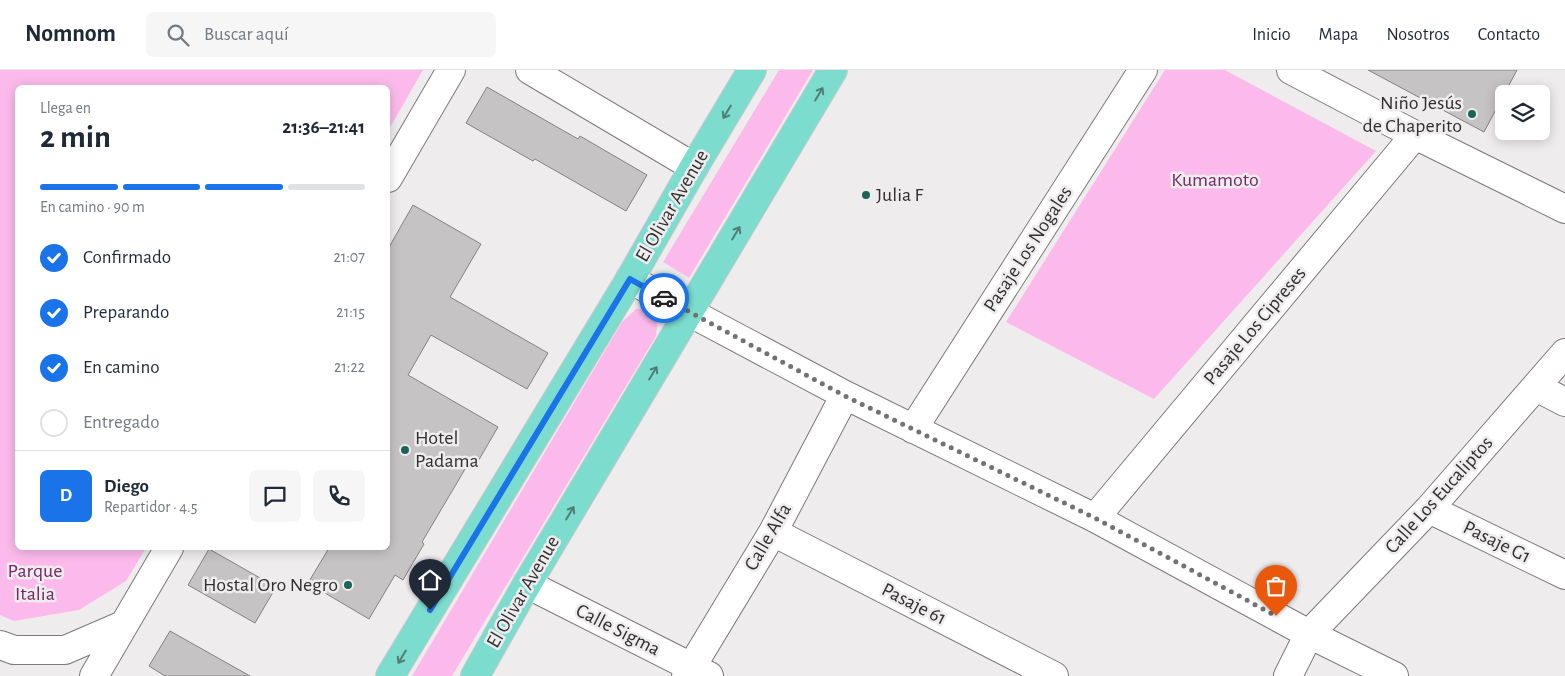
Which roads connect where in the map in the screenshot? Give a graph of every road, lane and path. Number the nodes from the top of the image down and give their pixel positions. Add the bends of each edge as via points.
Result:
1 (451, 70) edge
2 (530, 70) edge
3 (752, 70) edge
4 (833, 70) edge
5 (1143, 70) edge
6 (1291, 70) edge
7 (1415, 135) junction
8 (694, 166) junction
9 (390, 175) edge
10 (1565, 210) edge
11 (630, 279) junction
12 (689, 312) junction
13 (1565, 353) edge
14 (1536, 387) junction
15 (845, 396) junction
16 (1565, 402) edge
17 (913, 429) junction
18 (1429, 509) junction
19 (1095, 518) junction
20 (773, 532) junction
21 (168, 550) edge
22 (1565, 576) edge
23 (527, 584) junction
24 (123, 625) junction
25 (1309, 634) junction
26 (0, 645) edge
27 (696, 673) edge
28 (94, 676) edge
29 (390, 676) edge
30 (475, 676) edge
31 (1054, 676) edge
32 (1288, 676) edge
33 (1394, 676) edge

1 - 9 street
2 - 8 street
3 -> 8 main road, El Olivar Avenue
12 -> 4 main road, El Olivar Avenue
5 - 17 street, Pasaje Los Nogales
6 - 7 street
7 - 10 street
7 - 19 street, Pasaje Los Cipreses
8 - 11 main road, El Olivar Avenue
11 - 12 street
11 -> 29 main road, El Olivar Avenue
12 - 15 street
23 -> 12 main road, El Olivar Avenue
13 - 14 street, Calle Los Eucaliptos
14 - 16 street
14 - 18 street, Calle Los Eucaliptos
15 - 17 street
15 - 20 street, Calle Alfa
17 - 19 street
18 - 22 street, Pasaje G1
18 - 25 street, Calle Los Eucaliptos
19 - 25 street
20 - 27 street, Calle Alfa
20 - 31 street, Pasaje 61
21 - 24 street
23 - 27 street, Calle Sigma
23 - 30 main road, El Olivar Avenue
24 - 26 street via 65,650 14,650
24 - 28 street
25 - 32 street, Calle Los Eucaliptos
25 - 33 street

